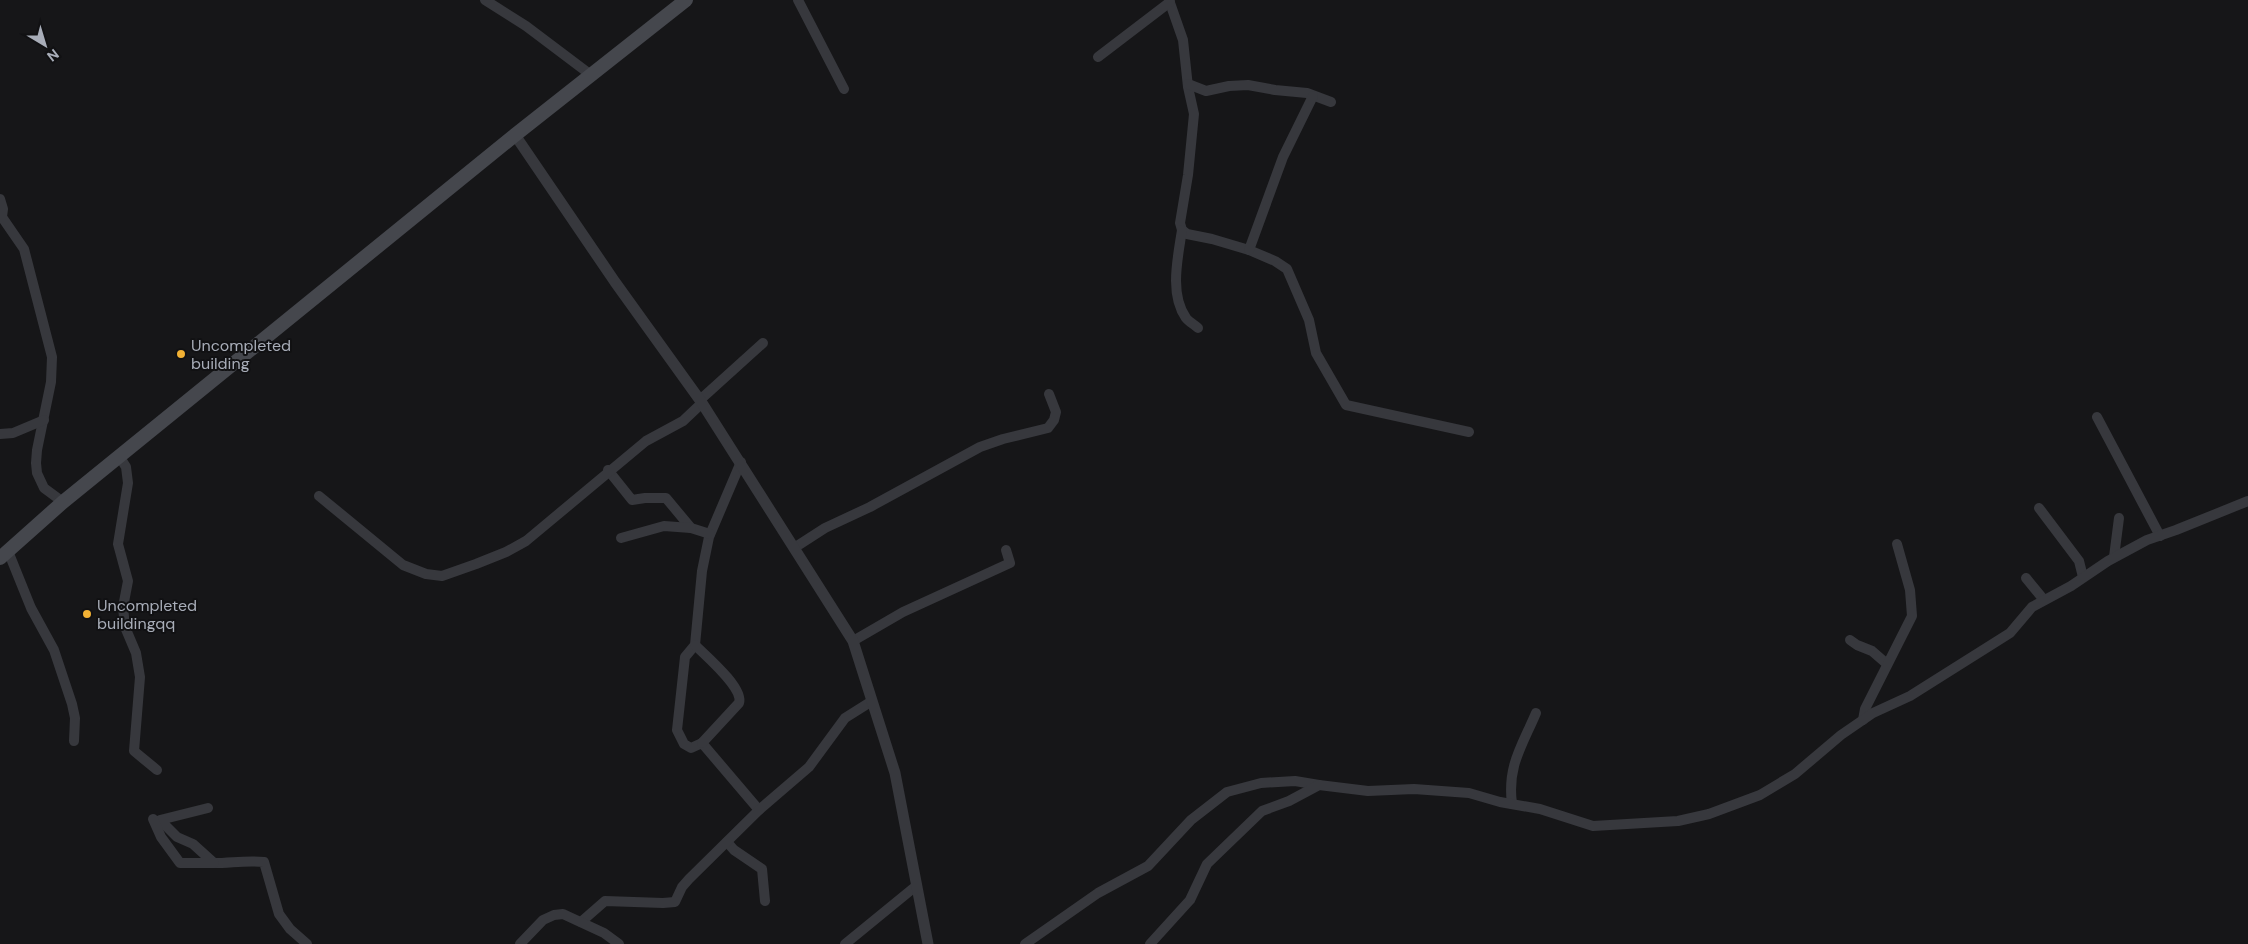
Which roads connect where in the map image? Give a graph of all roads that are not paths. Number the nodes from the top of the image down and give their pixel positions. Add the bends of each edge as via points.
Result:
1 (485, 0) edge
2 (686, 0) edge
3 (798, 0) edge
4 (1169, 1) edge
5 (1098, 57) dead end
6 (591, 75) junction
7 (1188, 84) junction
8 (844, 89) dead end
9 (1314, 96) junction
10 (1332, 102) dead end
11 (515, 134) junction
12 (0, 199) edge
13 (1182, 230) junction
14 (1248, 250) junction
15 (1198, 328) dead end
16 (763, 343) dead end
17 (1049, 394) dead end
18 (700, 400) junction
19 (2097, 417) dead end
20 (44, 420) junction
21 (1469, 432) dead end
22 (0, 434) edge
23 (119, 456) junction
24 (741, 462) junction
25 (608, 470) junction
26 (319, 496) dead end
27 (2248, 501) edge
28 (63, 502) junction
29 (2039, 508) dead end
30 (2119, 518) dead end
31 (691, 528) junction
32 (710, 534) junction
33 (2160, 536) junction
34 (621, 538) dead end
35 (1897, 544) dead end
36 (794, 548) junction
37 (1006, 550) dead end
38 (4, 555) edge
39 (2114, 557) junction
40 (2026, 578) dead end
41 (2083, 578) junction
42 (2044, 600) junction
43 (1850, 640) dead end
44 (853, 641) junction
45 (695, 645) junction
46 (1887, 664) junction
47 (872, 701) junction
48 (1536, 712) dead end
49 (1863, 720) junction
50 (74, 741) dead end
51 (702, 743) junction
52 (157, 770) dead end
53 (1319, 785) junction
54 (1512, 804) junction
55 (208, 808) dead end
56 (759, 810) junction
57 (153, 819) dead end
58 (727, 842) junction
59 (214, 863) junction
60 (916, 886) junction
61 (764, 901) dead end
62 (580, 922) junction
63 (306, 944) edge
64 (520, 944) edge
65 (619, 944) edge
66 (845, 944) edge
67 (928, 944) edge
68 (1025, 944) edge
69 (1150, 944) edge

1 - 6 street
2 - 6 main road
3 - 8 street
4 - 5 street
4 - 7 street via 1183,40
6 - 11 main road
7 - 9 street via 1206,91 1248,85
7 - 13 street via 1194,114 1180,223
9 - 10 street
9 - 14 street via 1283,157
11 - 18 street
11 - 23 main road
12 - 20 street via 2,217 24,249 52,357
13 - 14 street
13 - 15 street via 1176,275 1178,299 1186,319
14 - 21 street via 1287,269 1309,320 1316,353 1346,405
16 - 18 street
17 - 36 street via 1056,412 1048,428 980,447 825,528
18 - 24 street
18 - 25 street via 683,421 646,441
19 - 33 street
20 - 22 street via 13,433
20 - 28 street via 37,450 37,473 44,488
23 - 28 main road
23 - 52 street via 126,467 128,483 118,544 128,581 123,607 125,626 136,654 140,677 134,751
24 - 32 street
24 - 36 street
25 - 26 street via 526,541 442,576 403,565
25 - 31 street via 632,500 666,498
27 - 33 street
28 - 38 main road
29 - 41 street via 2078,561
30 - 39 street
31 - 32 street
31 - 34 street via 664,526
32 - 45 street via 702,571
33 - 39 street
35 - 46 street via 1910,590 1912,616
36 - 44 street
37 - 44 street via 1010,563 903,612
38 - 50 street via 54,650 72,704
39 - 41 street
40 - 42 street
41 - 42 street
42 - 49 street via 2032,607 2003,638 1910,696
43 - 46 street via 1872,651
44 - 47 street
45 - 51 street via 685,657 677,730 684,744 691,748
45 - 51 street via 740,693 739,703
46 - 49 street
47 - 56 street via 845,718 809,767
47 - 60 street via 895,773
48 - 54 street via 1512,768
49 - 54 street via 1795,774 1760,795 1709,814 1678,821 1593,826 1540,809
51 - 56 street
53 - 54 street via 1368,791 1414,789 1469,793
53 - 68 street via 1295,781 1227,792 1191,820 1148,866 1098,893
53 - 69 street via 1262,812 1207,864 1190,900
55 - 59 street via 160,820 177,837 193,844
56 - 58 street
57 - 59 street via 161,837 180,863
58 - 61 street via 762,869
58 - 62 street via 682,886 676,902 604,901
59 - 63 street via 264,862 279,914
60 - 66 street
60 - 67 street
62 - 64 street via 563,914 554,915 543,920
62 - 65 street

